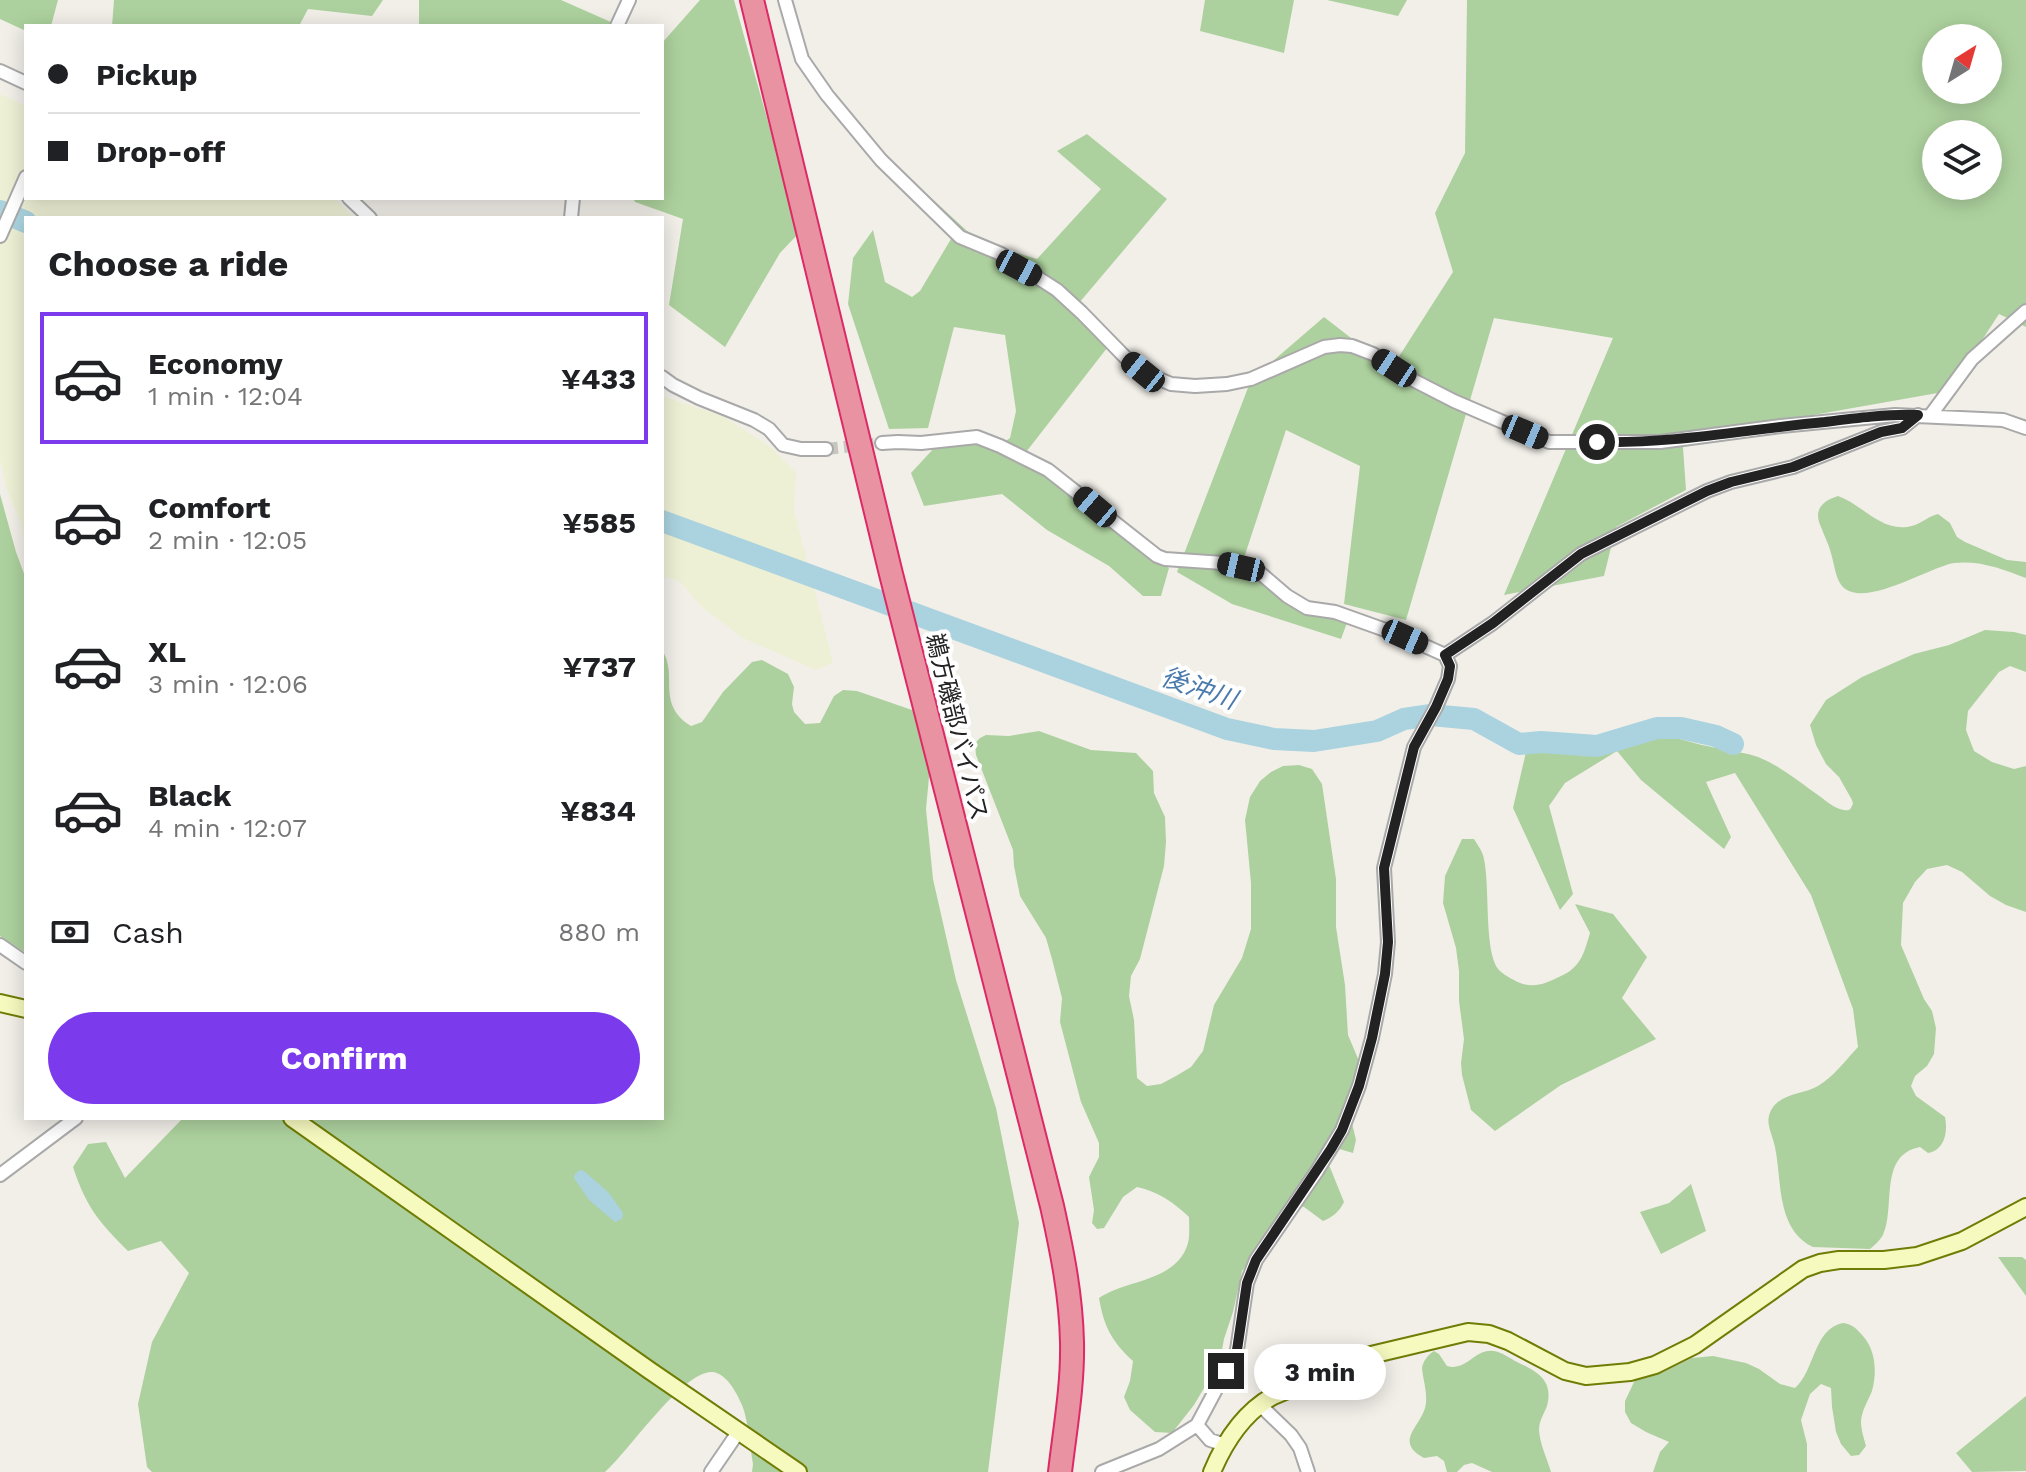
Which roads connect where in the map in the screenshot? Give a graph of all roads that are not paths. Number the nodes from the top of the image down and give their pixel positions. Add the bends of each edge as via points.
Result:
1 (629, 0) edge
2 (752, 0) edge
3 (785, 0) edge
4 (618, 24) edge
5 (0, 71) edge
6 (24, 82) edge
7 (24, 181) edge
8 (351, 200) edge
9 (368, 216) edge
10 (2, 230) edge
11 (2026, 311) edge
12 (664, 378) edge
13 (1924, 416) junction
14 (2026, 428) edge
15 (882, 443) tunnel mouth
16 (826, 449) tunnel mouth
17 (1445, 655) junction
18 (0, 945) edge
19 (24, 962) edge
20 (0, 1003) edge
21 (24, 1009) edge
22 (73, 1120) edge
23 (295, 1120) edge
24 (0, 1175) edge
25 (2026, 1207) edge
26 (1259, 1404) junction
27 (1197, 1425) junction
28 (739, 1431) junction
29 (1225, 1445) junction
30 (711, 1472) edge
31 (798, 1472) edge
32 (1060, 1472) edge
33 (1102, 1472) edge
34 (1212, 1472) edge
35 (1308, 1472) edge

1 - 4 street
2 - 32 highway, 鵜方磯部バイパス via 1064,1262 1072,1345
3 - 13 street via 802,59 881,160 960,237 1001,254 1057,290 1134,365 1171,384 1251,379 1340,345 1373,354 1454,401 1549,442 1660,442 1781,426
5 - 6 street
7 - 10 street
8 - 9 street
11 - 13 street via 1972,359
12 - 16 street via 754,420 783,445
13 - 14 street via 2003,420
13 - 17 street via 1793,467 1707,491 1581,554
15 - 17 street via 977,437 1048,470 1157,556 1259,572 1307,608 1335,612
17 - 27 street via 1448,679 1414,747 1384,868 1385,974 1359,1086 1331,1149 1256,1260 1247,1283 1237,1350
18 - 19 street
20 - 21 street
22 - 24 street
23 - 28 street
25 - 26 street via 1962,1241 1917,1256 1839,1260 1803,1269 1695,1345 1630,1372 1586,1376 1565,1371 1508,1341 1468,1332 1371,1355
26 - 29 street
26 - 35 street via 1291,1435
27 - 29 street via 1210,1440
27 - 33 street via 1159,1449
28 - 30 street
28 - 31 street
29 - 34 street

